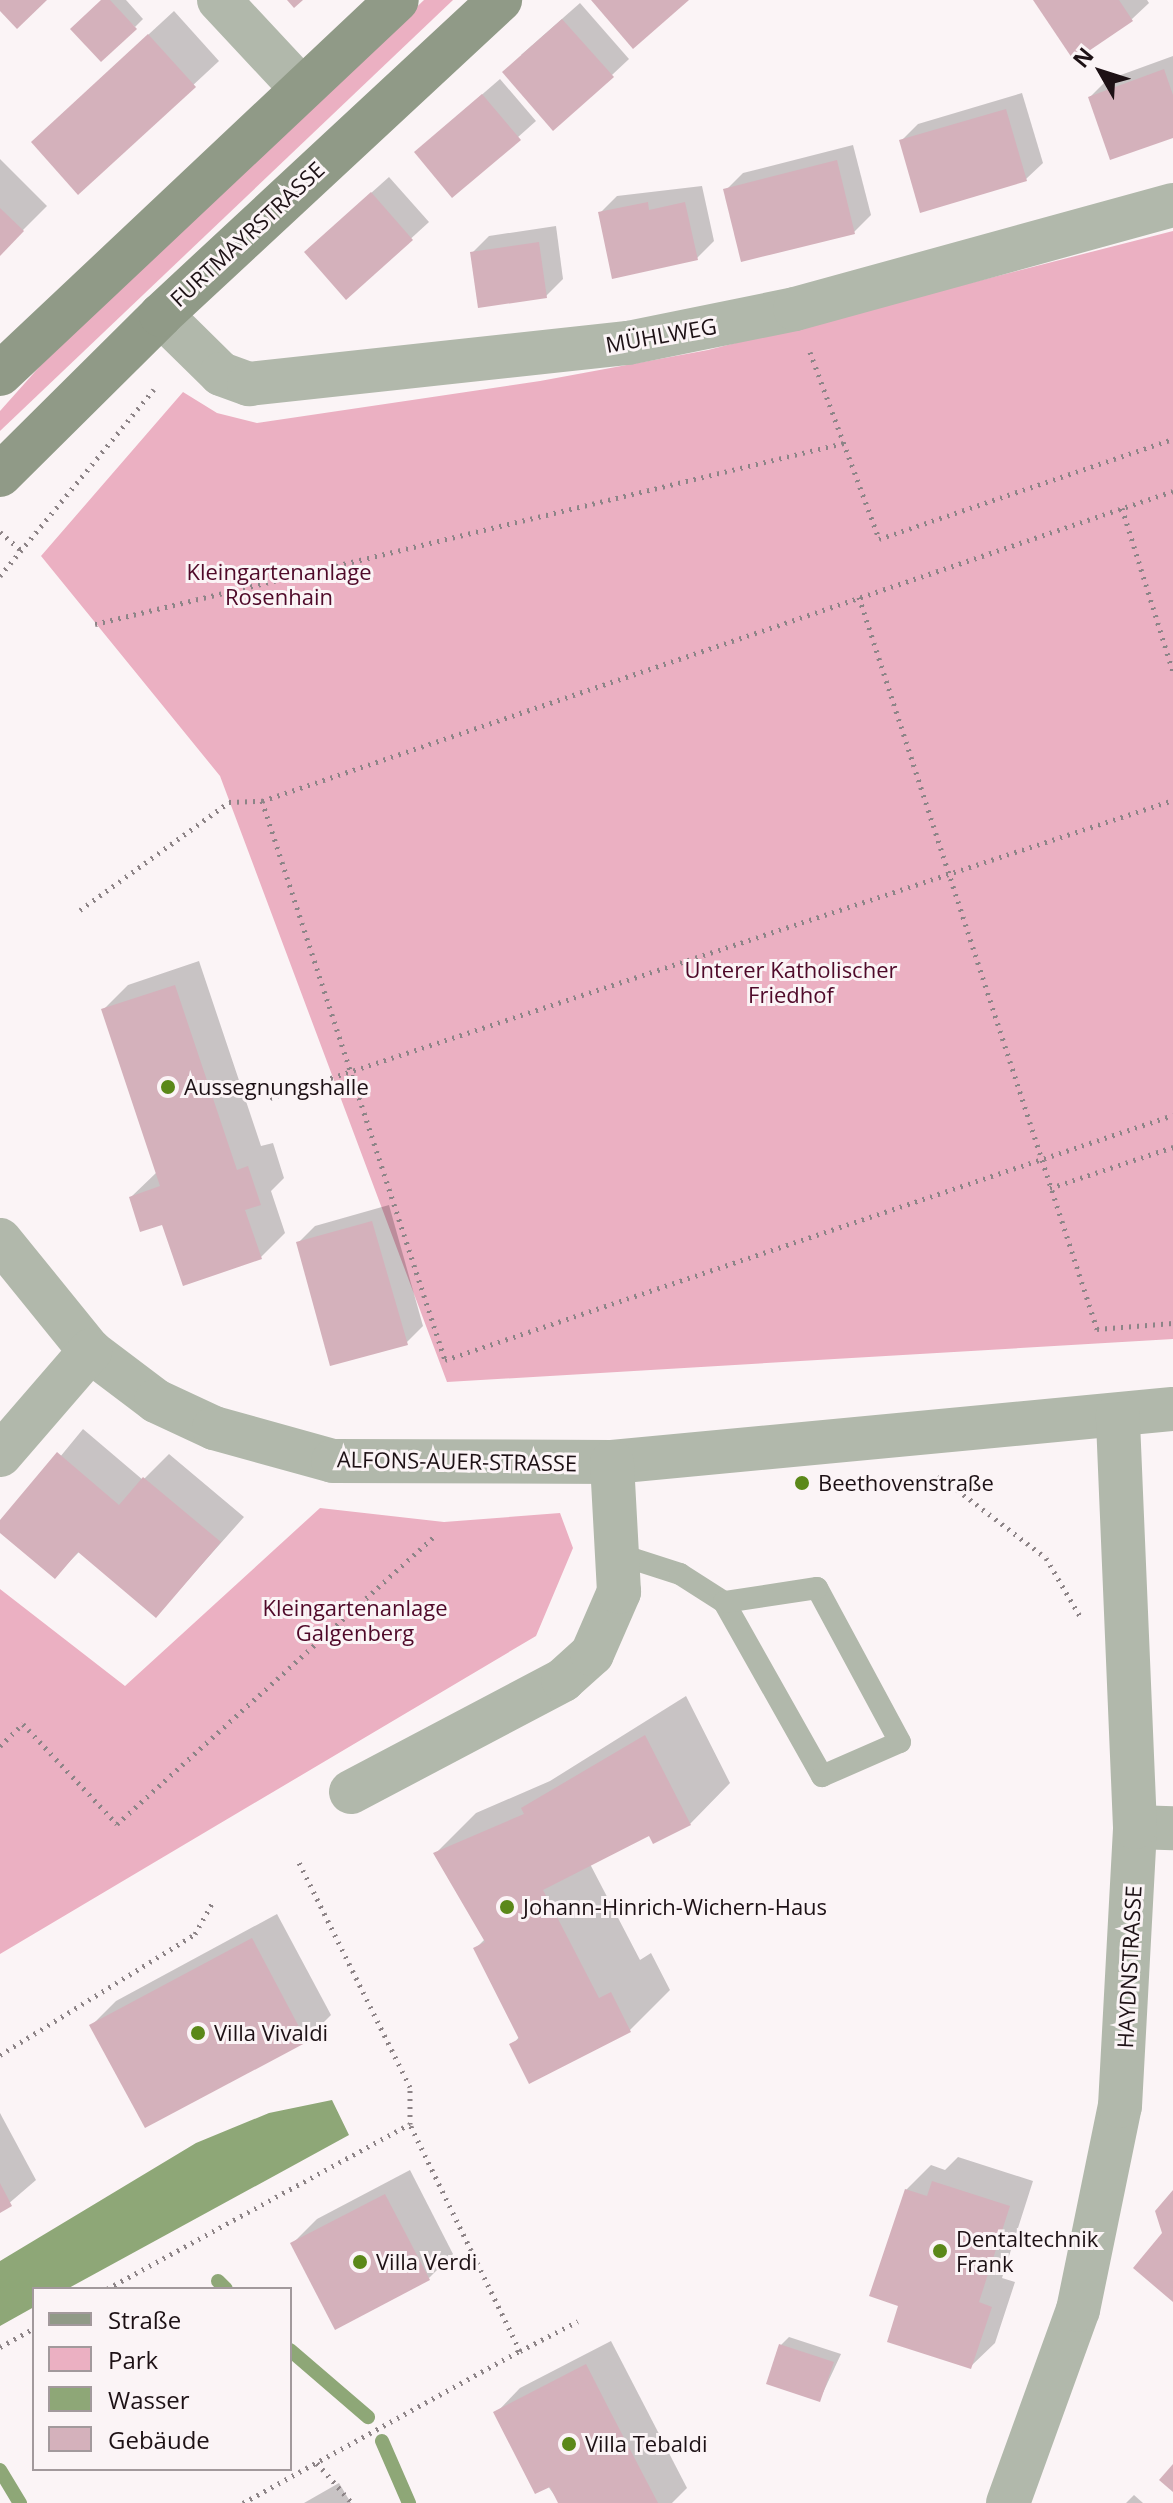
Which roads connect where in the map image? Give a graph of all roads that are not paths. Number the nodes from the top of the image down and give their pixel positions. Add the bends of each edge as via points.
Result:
1 (219, 0) edge
2 (397, 0) edge
3 (500, 0) edge
4 (301, 88) junction
5 (1173, 205) edge
6 (161, 315) junction
7 (0, 374) edge
8 (0, 475) edge
9 (0, 1240) edge
10 (90, 1351) junction
11 (1173, 1409) edge
12 (1118, 1415) junction
13 (0, 1455) edge
14 (612, 1462) junction
15 (621, 1555) junction
16 (724, 1602) junction
17 (351, 1792) dead end
18 (1154, 1828) edge
19 (1008, 2503) edge

1 - 4 street
2 - 4 main road
3 - 6 main road, FURTMAYRSTRASSE
4 - 7 main road
5 - 6 street, MÜHLWEG via 795,309 628,343 249,384 221,374
6 - 8 main road, FURTMAYRSTRASSE
9 - 10 street, ALFONS-AUER-STRASSE
10 - 13 street
10 - 14 street, ALFONS-AUER-STRASSE via 156,1401 214,1428 333,1461
11 - 12 street, ALFONS-AUER-STRASSE
12 - 14 street, ALFONS-AUER-STRASSE
12 - 18 street, HAYDNSTRASSE via 1134,1680
14 - 15 street
15 - 16 lane via 680,1574
15 - 17 street via 610,1623 592,1654 563,1680
16 - 16 lane via 822,1776 900,1742 817,1588
18 - 19 street, HAYDNSTRASSE via 1102,2214 1078,2310

